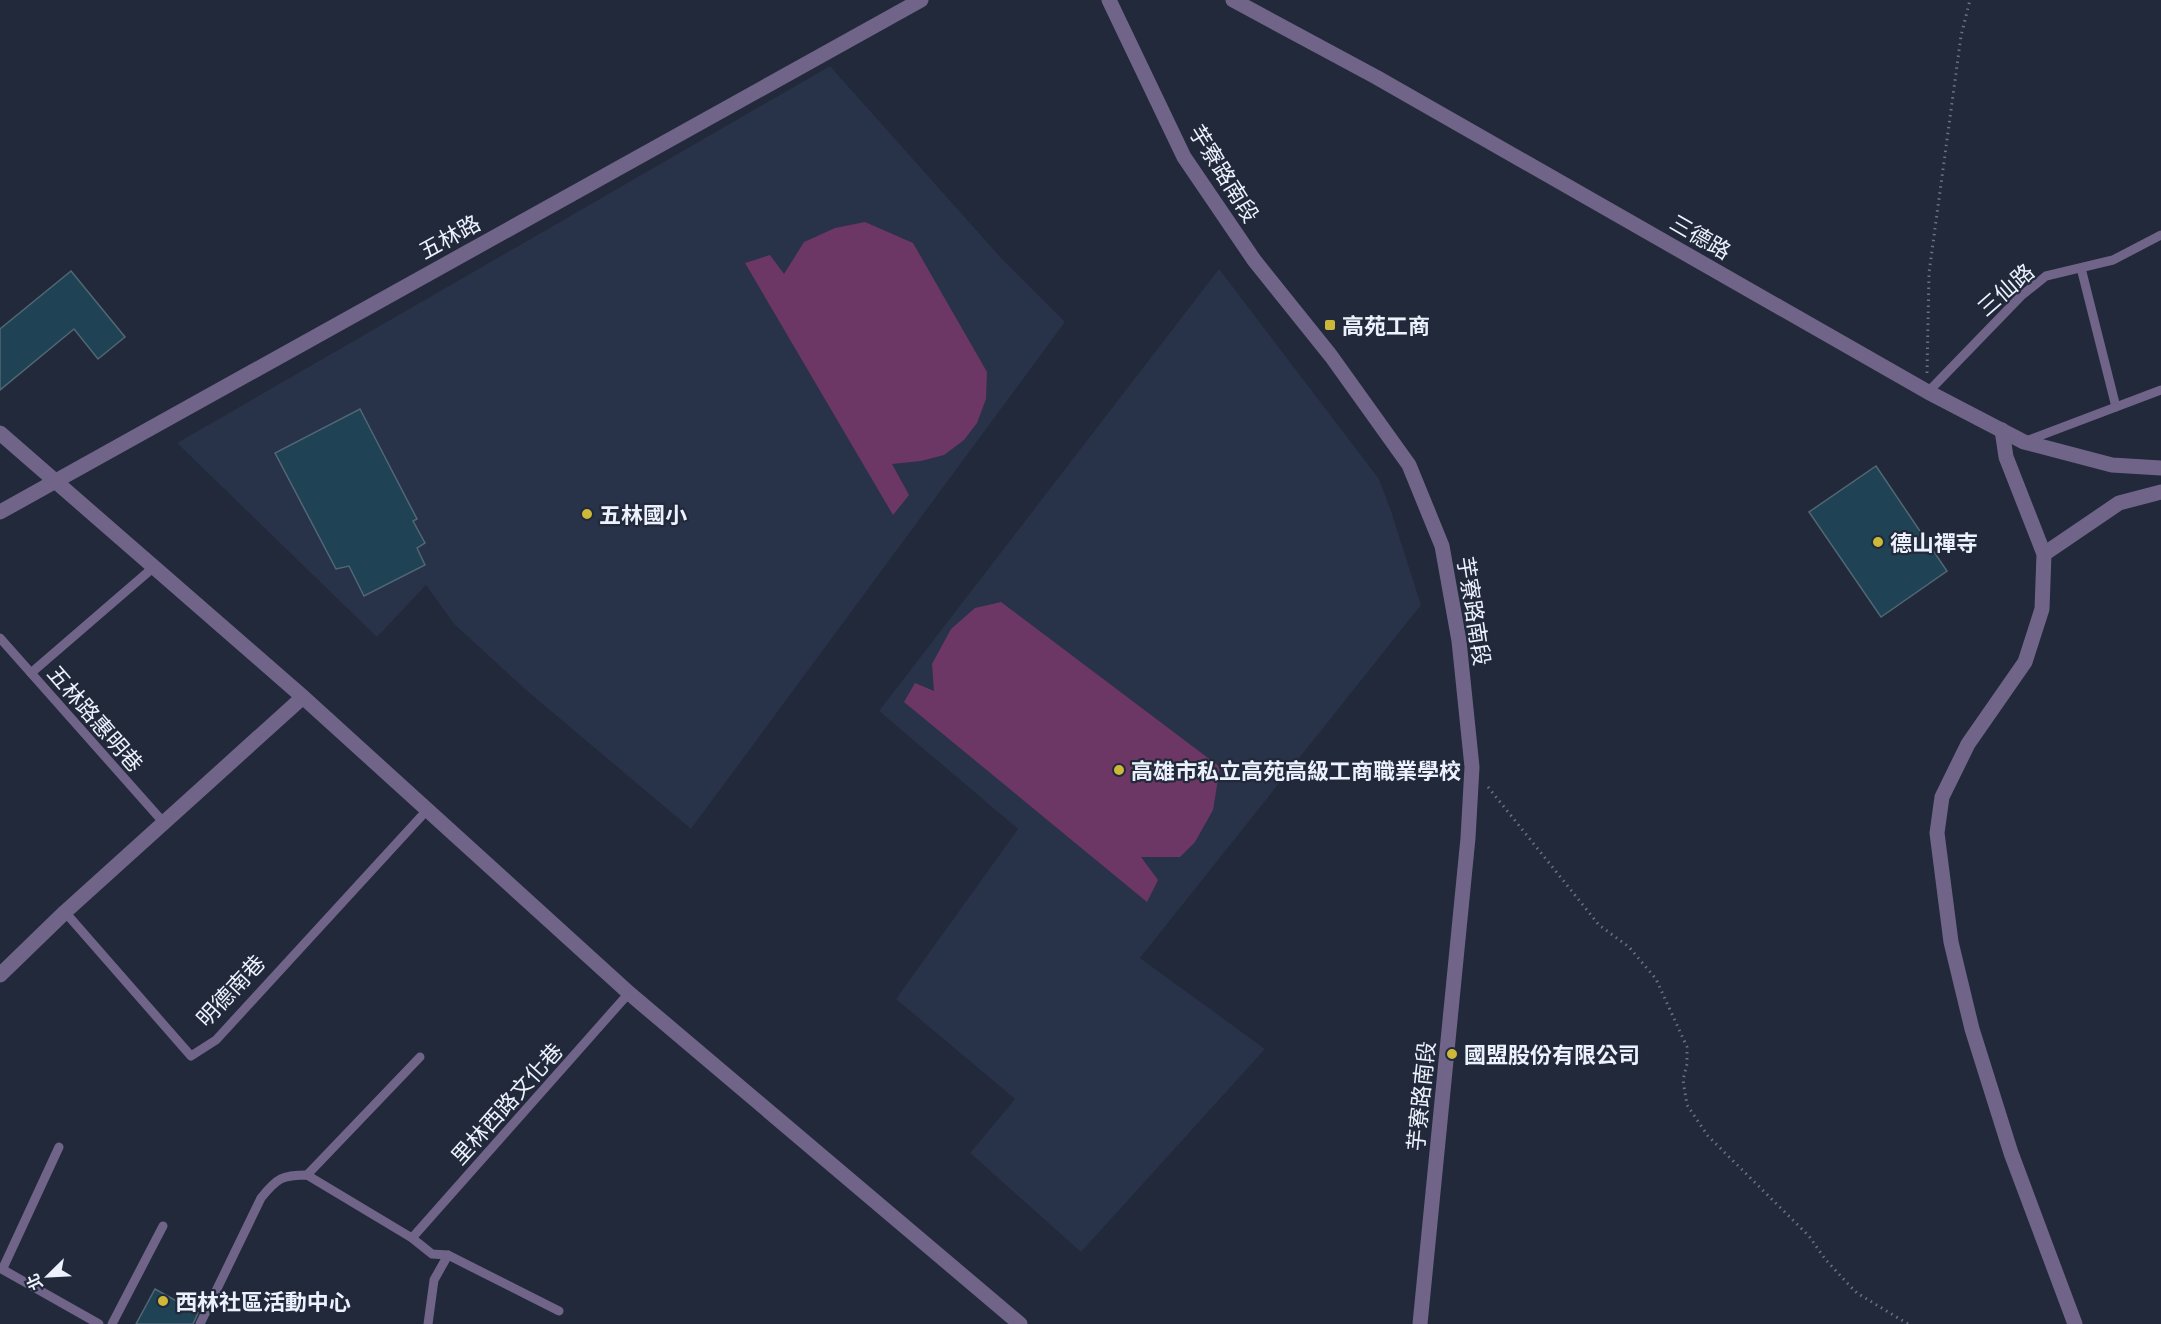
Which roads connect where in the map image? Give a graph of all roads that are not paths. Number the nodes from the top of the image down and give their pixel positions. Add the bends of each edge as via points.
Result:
1 (921, 0) edge
2 (1109, 0) edge
3 (1233, 0) edge
4 (2161, 235) edge
5 (2081, 268) junction
6 (2161, 390) edge
7 (1928, 392) junction
8 (2116, 407) junction
9 (2002, 430) junction
10 (0, 433) edge
11 (2024, 442) junction
12 (2161, 468) edge
13 (55, 480) junction
14 (2161, 492) edge
15 (0, 512) edge
16 (2044, 554) junction
17 (155, 567) junction
18 (0, 639) edge
19 (31, 673) junction
20 (303, 697) junction
21 (428, 809) junction
22 (164, 824) junction
23 (65, 912) junction
24 (0, 975) edge
25 (629, 993) junction
26 (420, 1057) dead end
27 (59, 1147) dead end
28 (307, 1175) junction
29 (163, 1226) dead end
30 (412, 1238) junction
31 (448, 1255) junction
32 (1, 1268) edge
33 (559, 1311) dead end
34 (99, 1324) edge
35 (112, 1324) edge
36 (200, 1324) edge
37 (428, 1324) edge
38 (1020, 1324) edge
39 (1420, 1324) edge
40 (2075, 1324) edge

1 - 13 street, 五林路
2 - 39 street, 芋寮路南段 via 1184,158 1254,260 1331,356 1409,465 1443,546 1459,641 1472,767
3 - 7 street, 三德路 via 1376,77
4 - 5 lane, 三仙路 via 2113,260
5 - 7 lane, 三仙路 via 2046,276
5 - 8 lane
6 - 8 lane
7 - 9 street, 三德路
8 - 11 lane
9 - 11 street, 三德路
9 - 16 street via 2007,457
10 - 13 street
11 - 12 street, 三德路 via 2112,465
13 - 15 street, 五林路
13 - 17 street
14 - 16 street via 2119,503
16 - 40 street via 2042,609 2025,662 1968,744 1942,797 1937,832 1952,942 1972,1029 2011,1153
17 - 19 lane
17 - 20 street
18 - 19 lane, 五林路惠明巷
19 - 22 lane, 五林路惠明巷
20 - 21 street
20 - 22 street
21 - 23 lane, 明德南巷 via 216,1040 191,1056
21 - 25 street
22 - 23 street
23 - 24 street
25 - 30 lane, 里林西路文化巷
25 - 38 street
26 - 28 lane
27 - 32 lane
28 - 30 lane
28 - 36 lane via 284,1176 261,1198
29 - 35 lane
30 - 31 lane via 432,1254
31 - 33 lane
31 - 37 lane via 434,1280
32 - 34 lane

